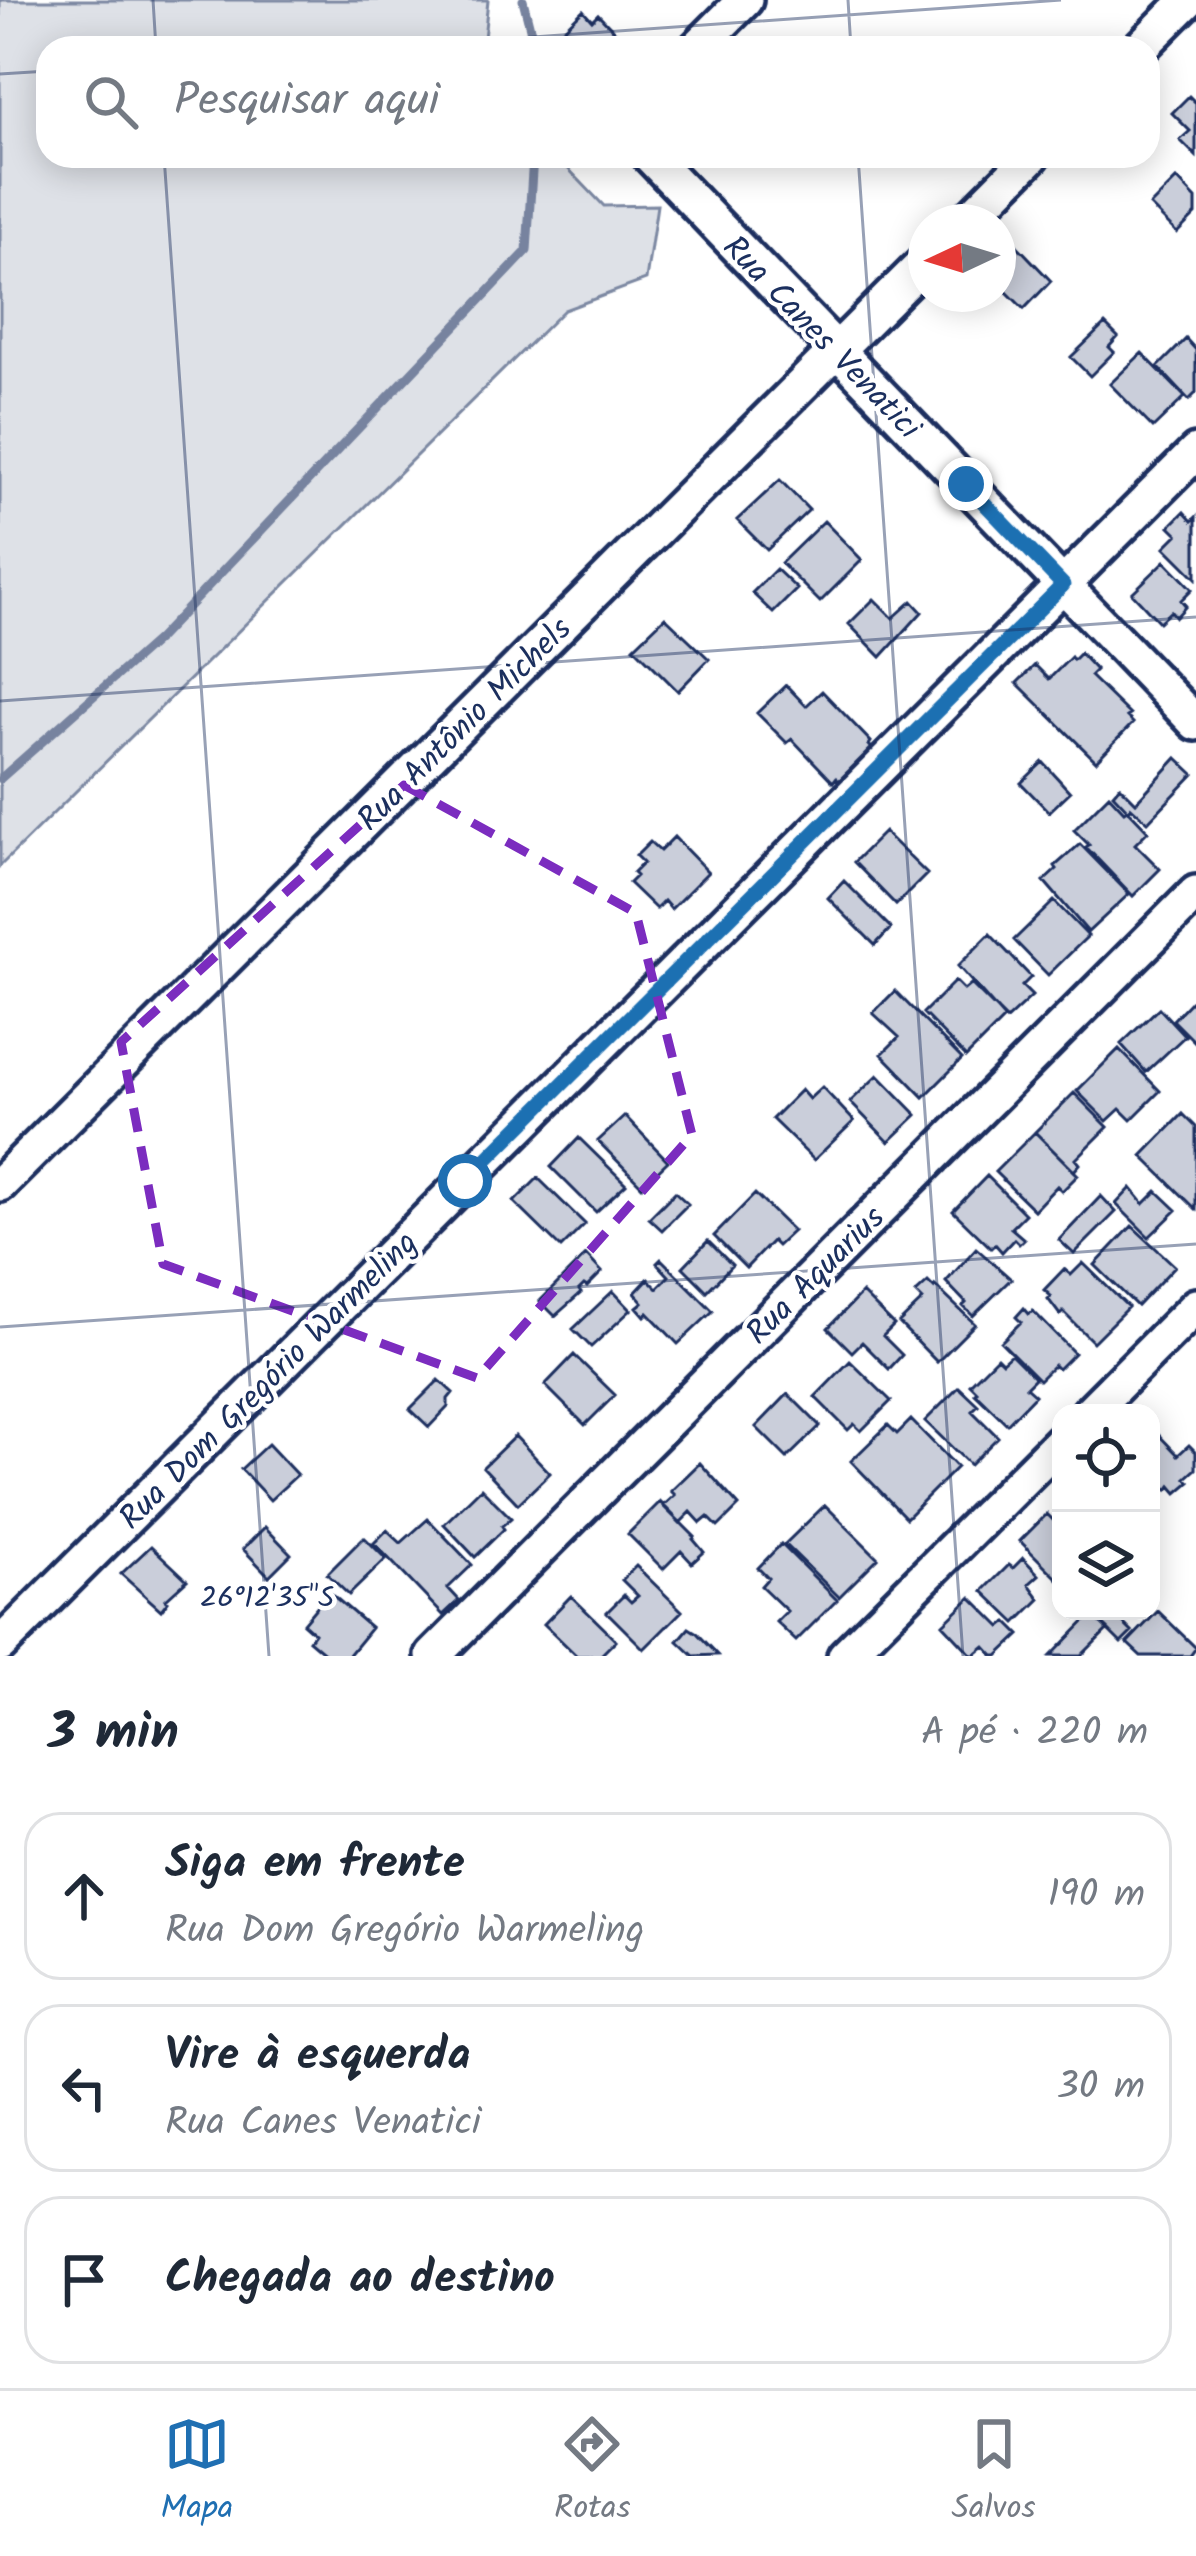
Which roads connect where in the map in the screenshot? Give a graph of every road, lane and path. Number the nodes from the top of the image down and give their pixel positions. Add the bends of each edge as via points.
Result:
1 (745, 0) edge
2 (1188, 0) edge
3 (709, 36) edge
4 (1152, 36) edge
5 (662, 168) edge
6 (1020, 168) edge
7 (984, 204) edge
8 (908, 280) edge
9 (837, 350) junction
10 (1196, 452) edge
11 (1063, 585) junction
12 (1196, 722) edge
13 (1196, 893) edge
14 (0, 1184) edge
15 (1196, 1306) edge
16 (1097, 1404) edge
17 (1052, 1450) edge
18 (0, 1645) edge
19 (433, 1656) edge
20 (845, 1656) edge

1 - 3 street
2 - 4 street
5 - 9 street, Rua Canes Venatici
6 - 7 street
8 - 9 street, Rua Antônio Michels
9 - 11 street, Rua Canes Venatici
9 - 14 street, Rua Antônio Michels
10 - 11 street, Rua Dom Gregório Warmeling
11 - 12 street, Rua Canes Venatici
11 - 18 street, Rua Dom Gregório Warmeling
13 - 19 street, Rua Aquarius
15 - 16 street
17 - 20 street

